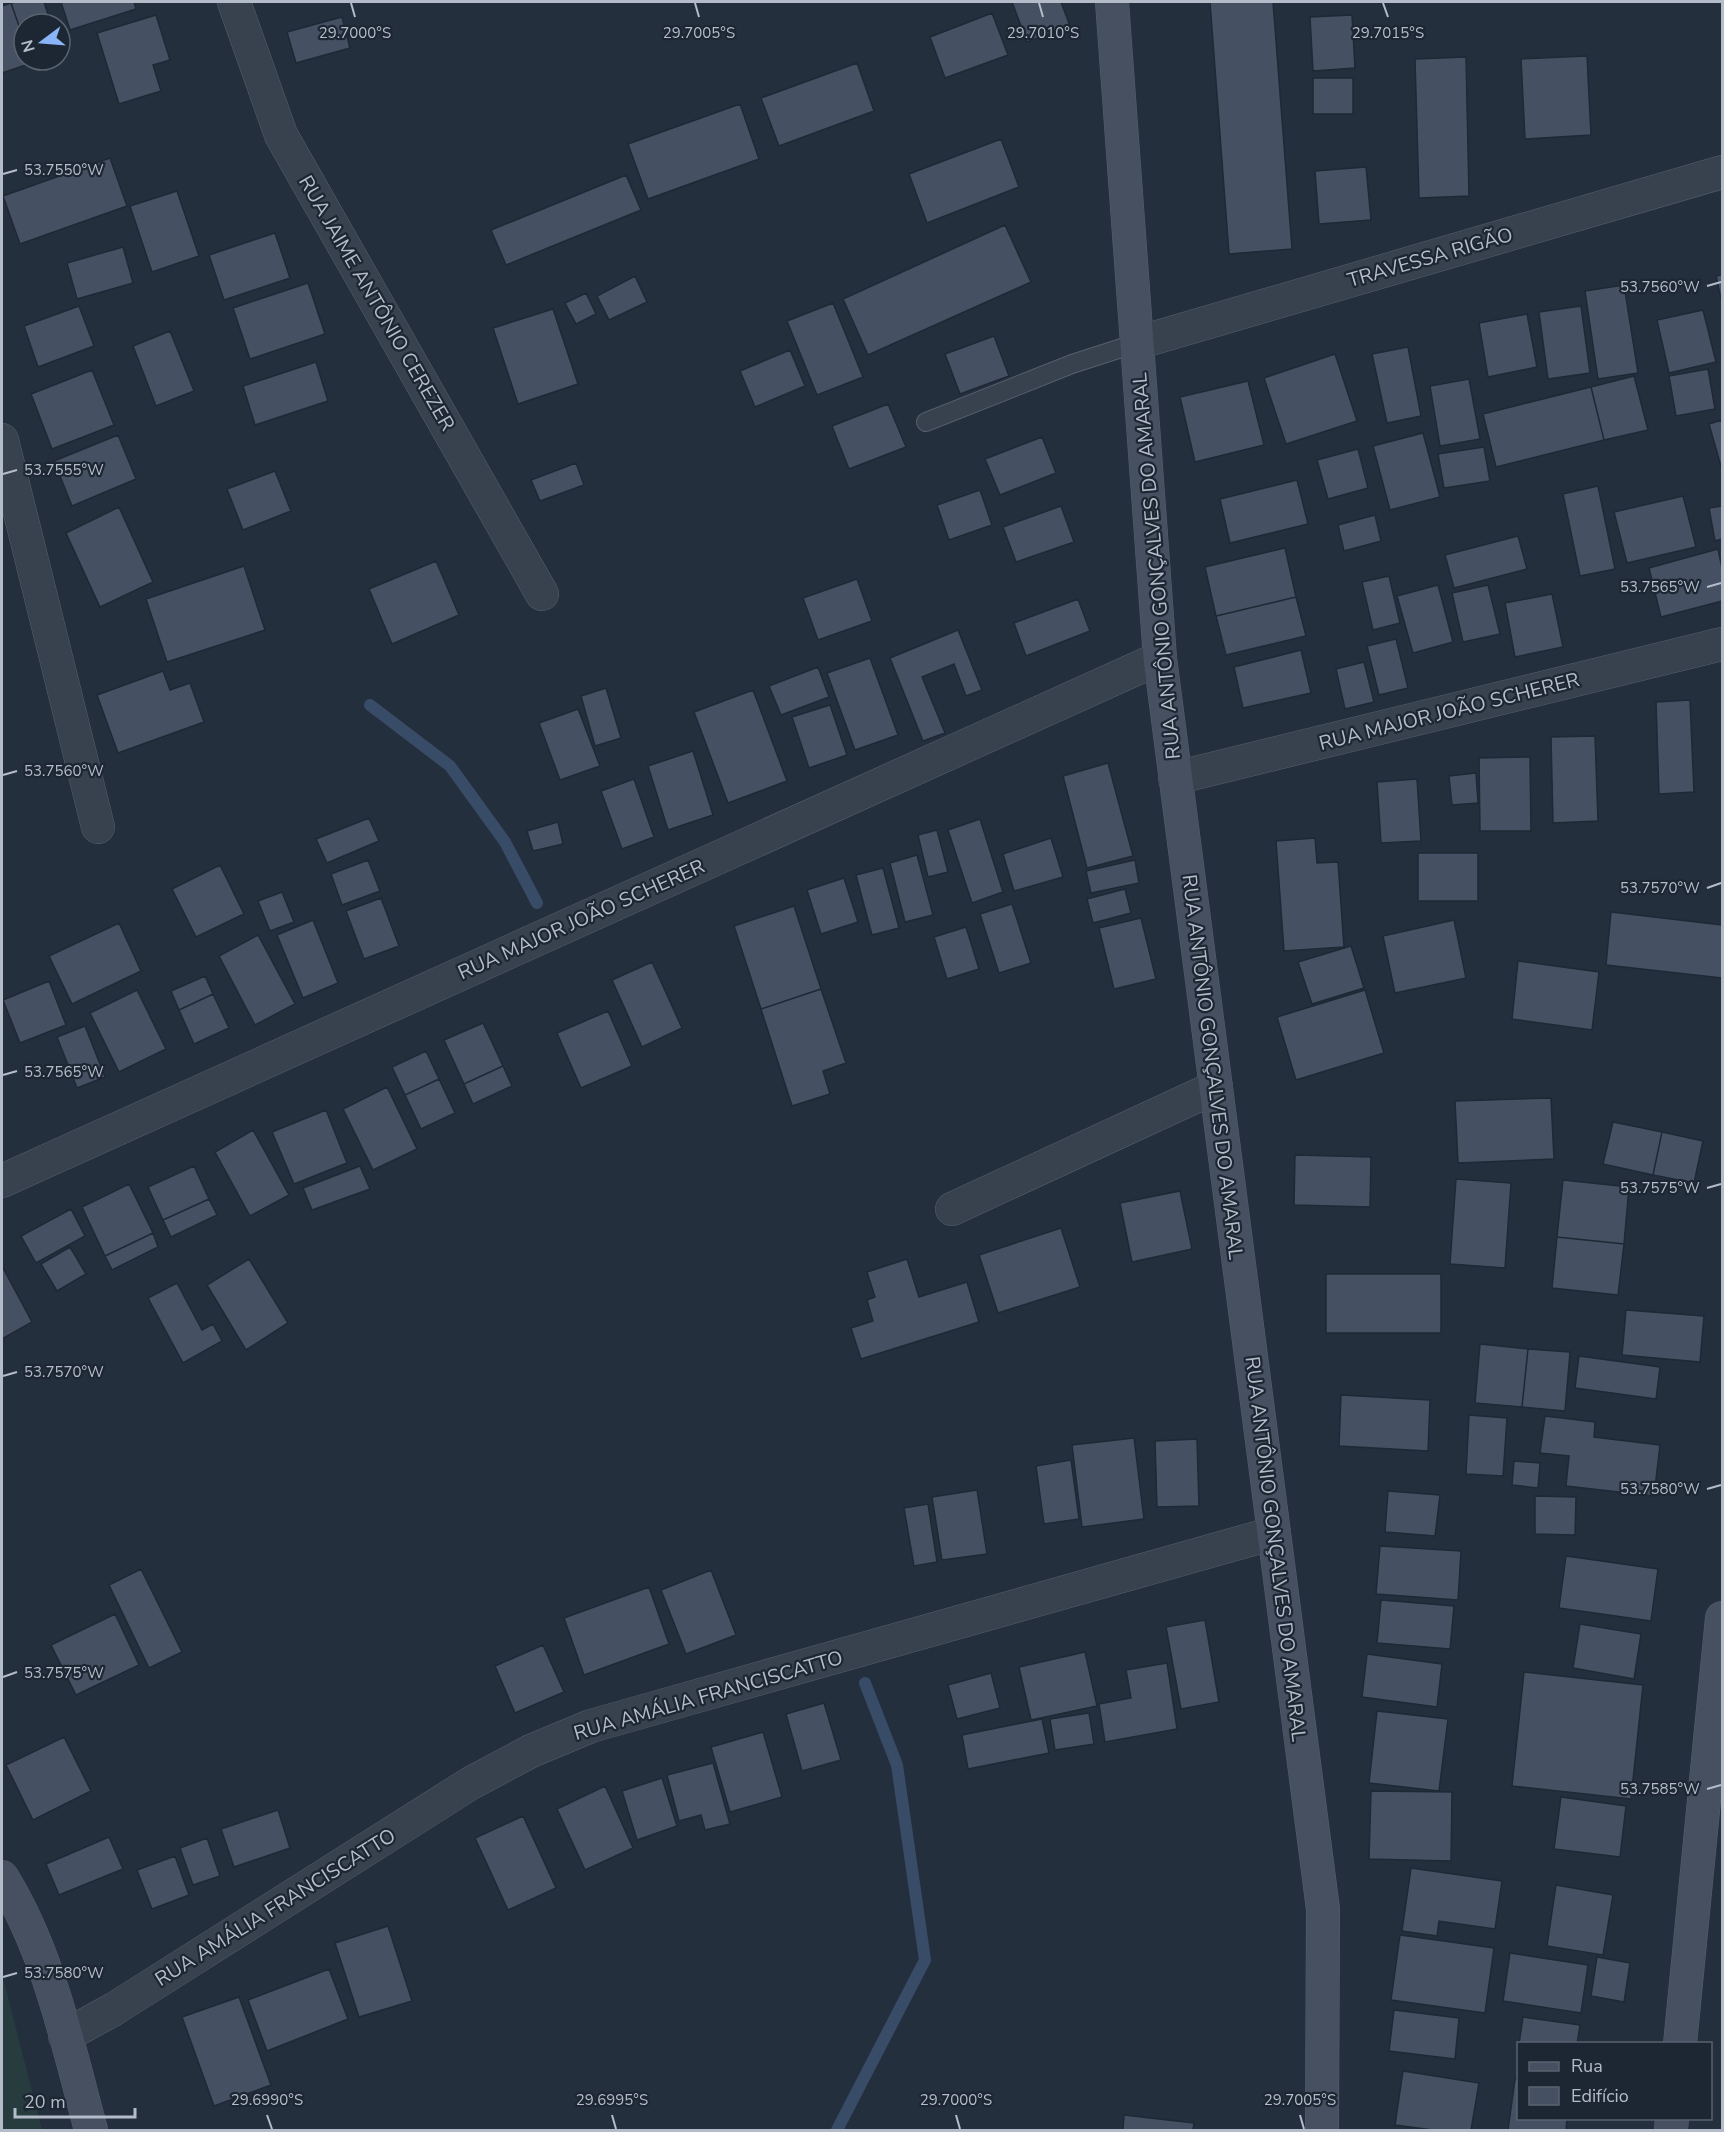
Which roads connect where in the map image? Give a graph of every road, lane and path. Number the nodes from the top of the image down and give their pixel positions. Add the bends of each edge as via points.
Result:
1 (234, 2) edge
2 (1112, 2) edge
3 (1722, 172) edge
4 (1137, 343) junction
5 (926, 422) dead end
6 (2, 440) edge
7 (542, 594) dead end
8 (1722, 644) edge
9 (1160, 658) junction
10 (1175, 778) junction
11 (98, 827) dead end
12 (1216, 1087) junction
13 (2, 1181) edge
14 (952, 1209) dead end
15 (1274, 1533) junction
16 (1722, 1618) edge
17 (1713, 1794) edge
18 (2, 1877) edge
19 (65, 2036) junction
20 (1680, 2042) edge
21 (91, 2130) edge
22 (1322, 2130) edge

1 - 7 street, RUA JAIME ANTÔNIO CEREZER via 281,135
2 - 4 street, RUA ANTÔNIO GONÇALVES DO AMARAL
3 - 4 street, TRAVESSA RIGÃO
4 - 5 lane via 1072,364
4 - 9 street, RUA ANTÔNIO GONÇALVES DO AMARAL
6 - 11 street
8 - 10 street, RUA MAJOR JOÃO SCHERER
9 - 10 street, RUA ANTÔNIO GONÇALVES DO AMARAL
9 - 13 street, RUA MAJOR JOÃO SCHERER
10 - 12 street, RUA ANTÔNIO GONÇALVES DO AMARAL
12 - 14 street
12 - 15 street, RUA ANTÔNIO GONÇALVES DO AMARAL
15 - 19 street, RUA AMÁLIA FRANCISCATTO via 591,1726 531,1751 471,1783
15 - 22 street, RUA ANTÔNIO GONÇALVES DO AMARAL via 1323,1909
16 - 17 street
17 - 20 street
18 - 19 street via 40,1954
19 - 21 street

